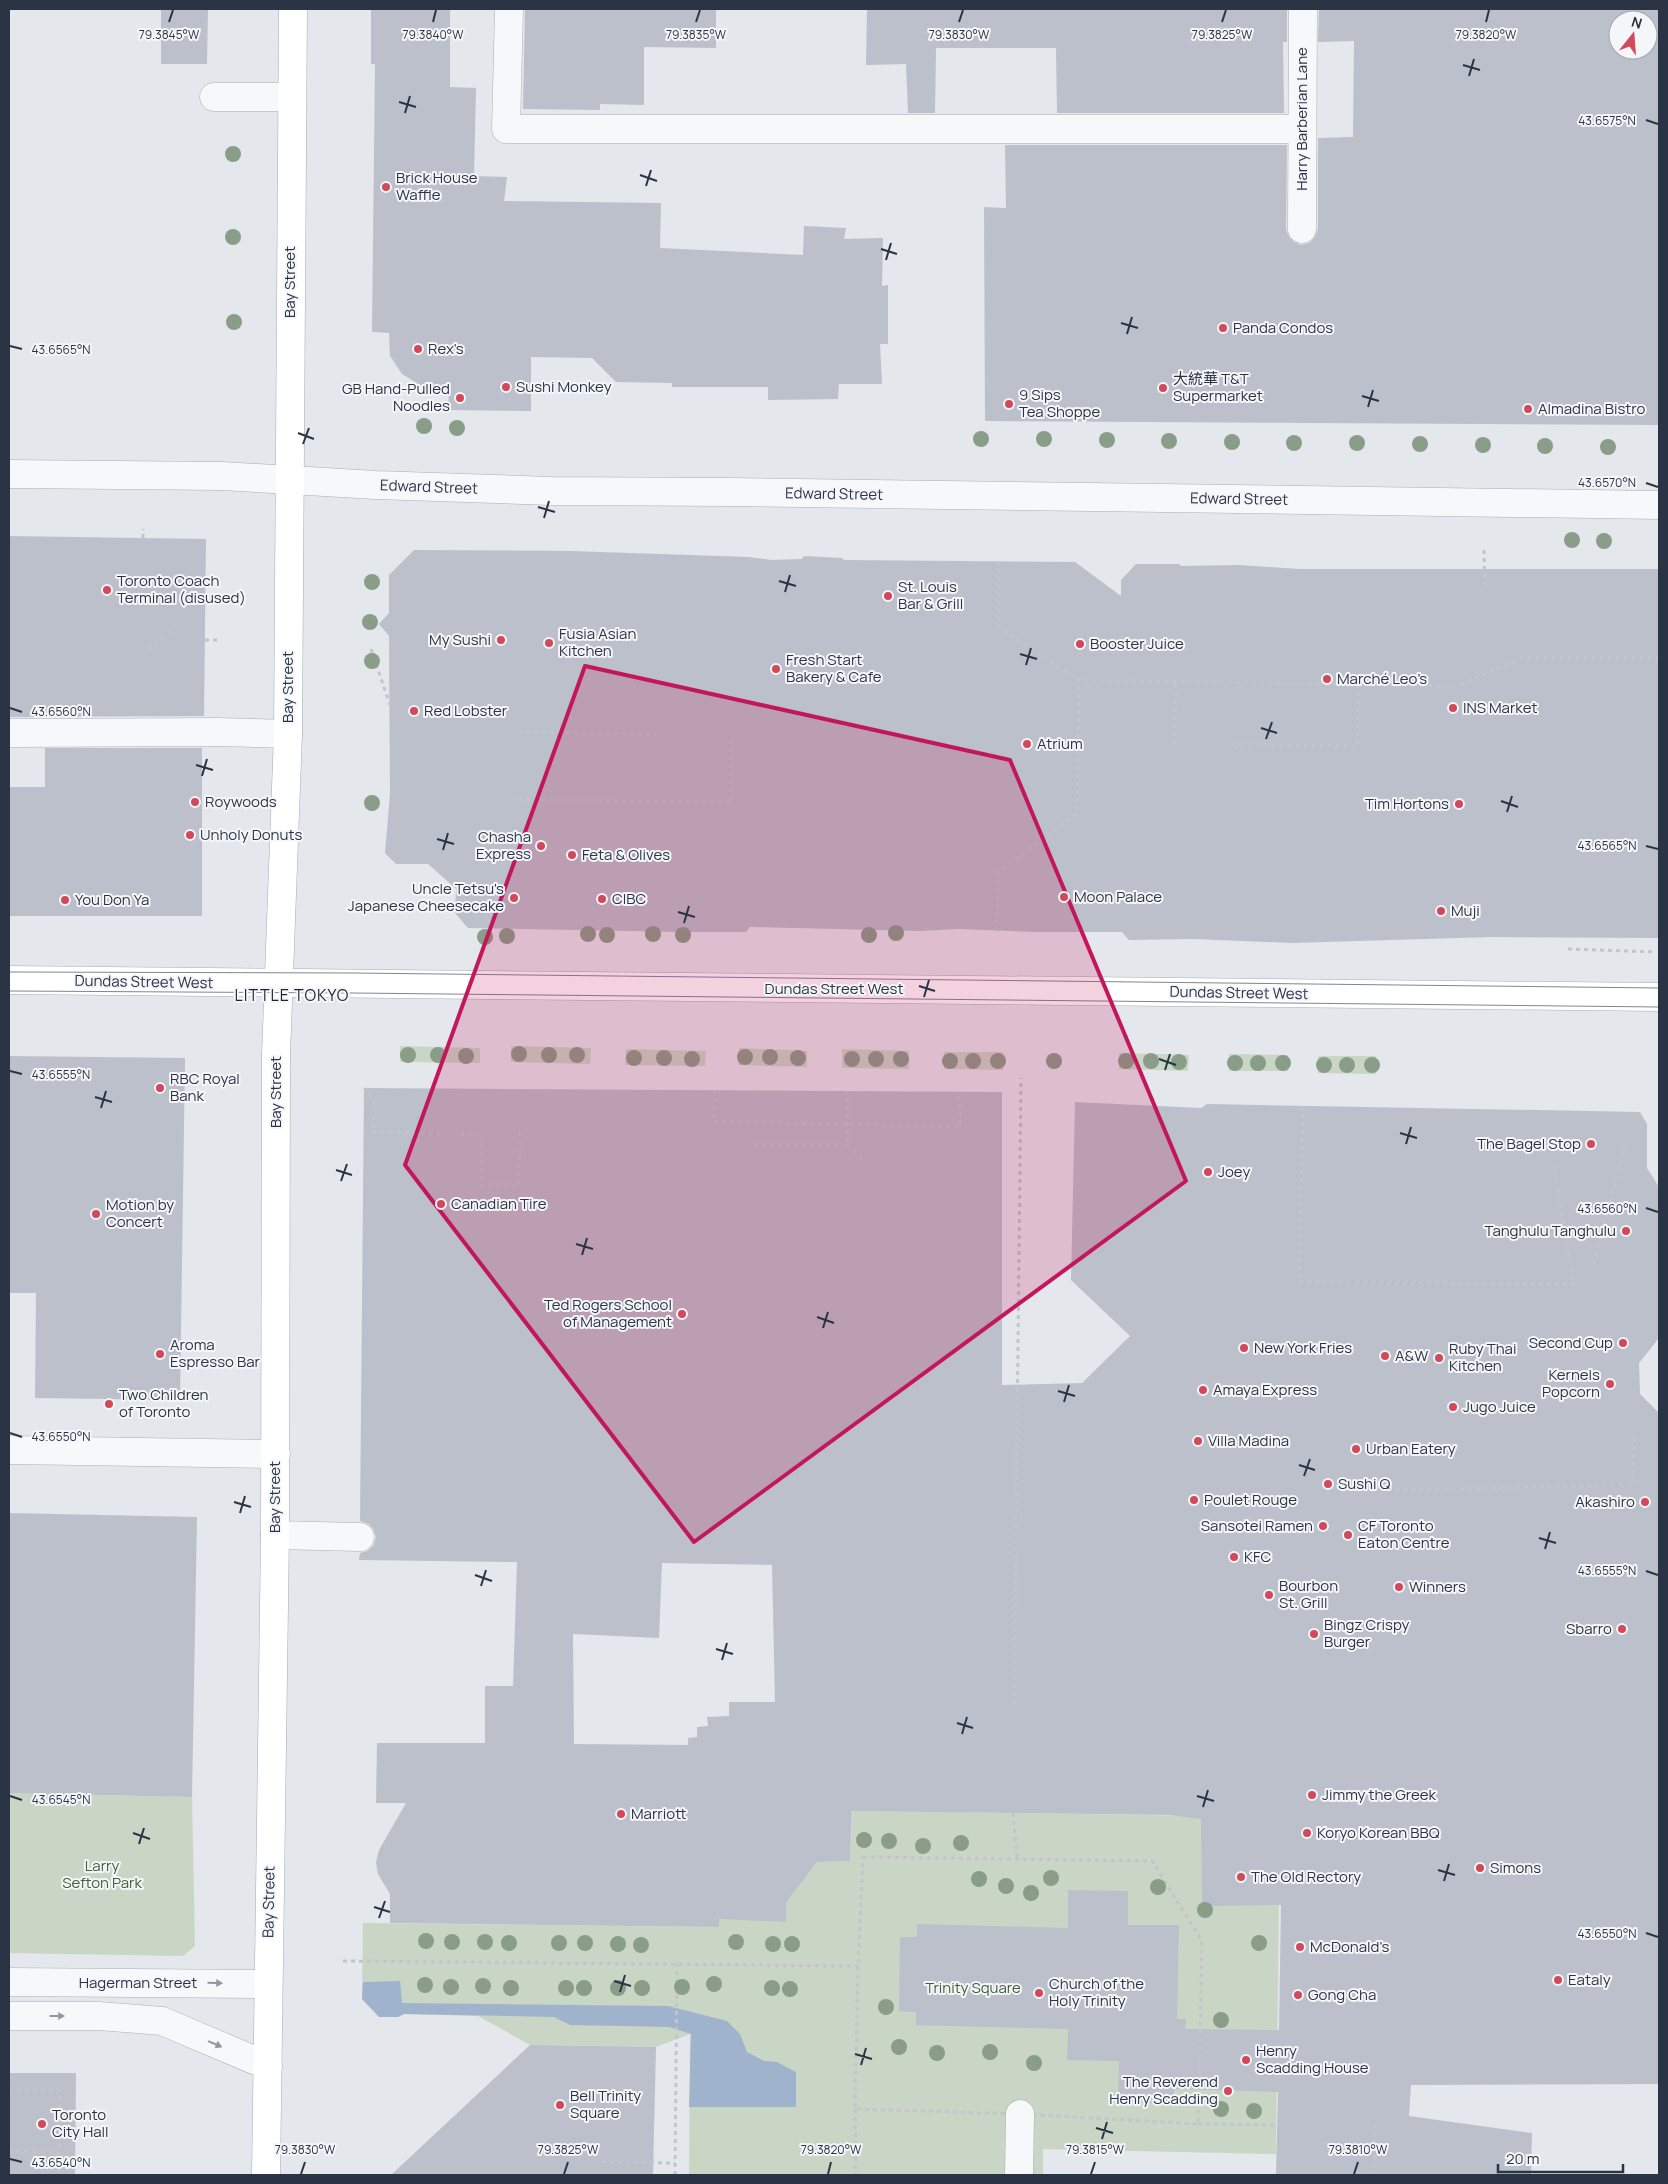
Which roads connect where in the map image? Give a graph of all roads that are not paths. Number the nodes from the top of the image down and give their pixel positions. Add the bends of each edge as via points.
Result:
1 (293, 9) edge
2 (510, 9) edge
3 (1303, 9) edge
4 (214, 97) dead end
5 (292, 97) junction
6 (1302, 129) junction
7 (1302, 229) dead end
8 (9, 474) edge
9 (288, 480) junction
10 (1659, 505) edge
11 (9, 733) edge
12 (288, 734) junction
13 (9, 980) edge
14 (279, 983) junction
15 (1659, 997) edge
16 (9, 1450) edge
17 (276, 1454) junction
18 (276, 1535) junction
19 (360, 1537) dead end
20 (9, 1982) edge
21 (268, 1984) junction
22 (9, 2016) edge
23 (268, 2066) junction
24 (1020, 2114) road end
25 (266, 2175) edge
26 (1020, 2175) edge

1 - 5 main road, Bay Street
2 - 6 street via 506,129
3 - 6 street, Harry Barberian Lane
4 - 5 street
5 - 9 main road, Bay Street
6 - 7 street, Harry Barberian Lane
8 - 9 street, Edward Street
9 - 10 street, Edward Street via 551,491
9 - 12 main road, Bay Street
11 - 12 street
12 - 14 main road, Bay Street
13 - 14 main road, Dundas Street West
14 - 15 main road, Dundas Street West
14 - 17 main road, Bay Street via 276,1056
16 - 17 street
17 - 18 main road, Bay Street
18 - 19 street
18 - 21 main road, Bay Street
20 -> 21 street, Hagerman Street
21 - 23 main road, Bay Street
22 -> 23 street via 99,2016 162,2022
23 - 25 main road, Bay Street
24 - 26 street

